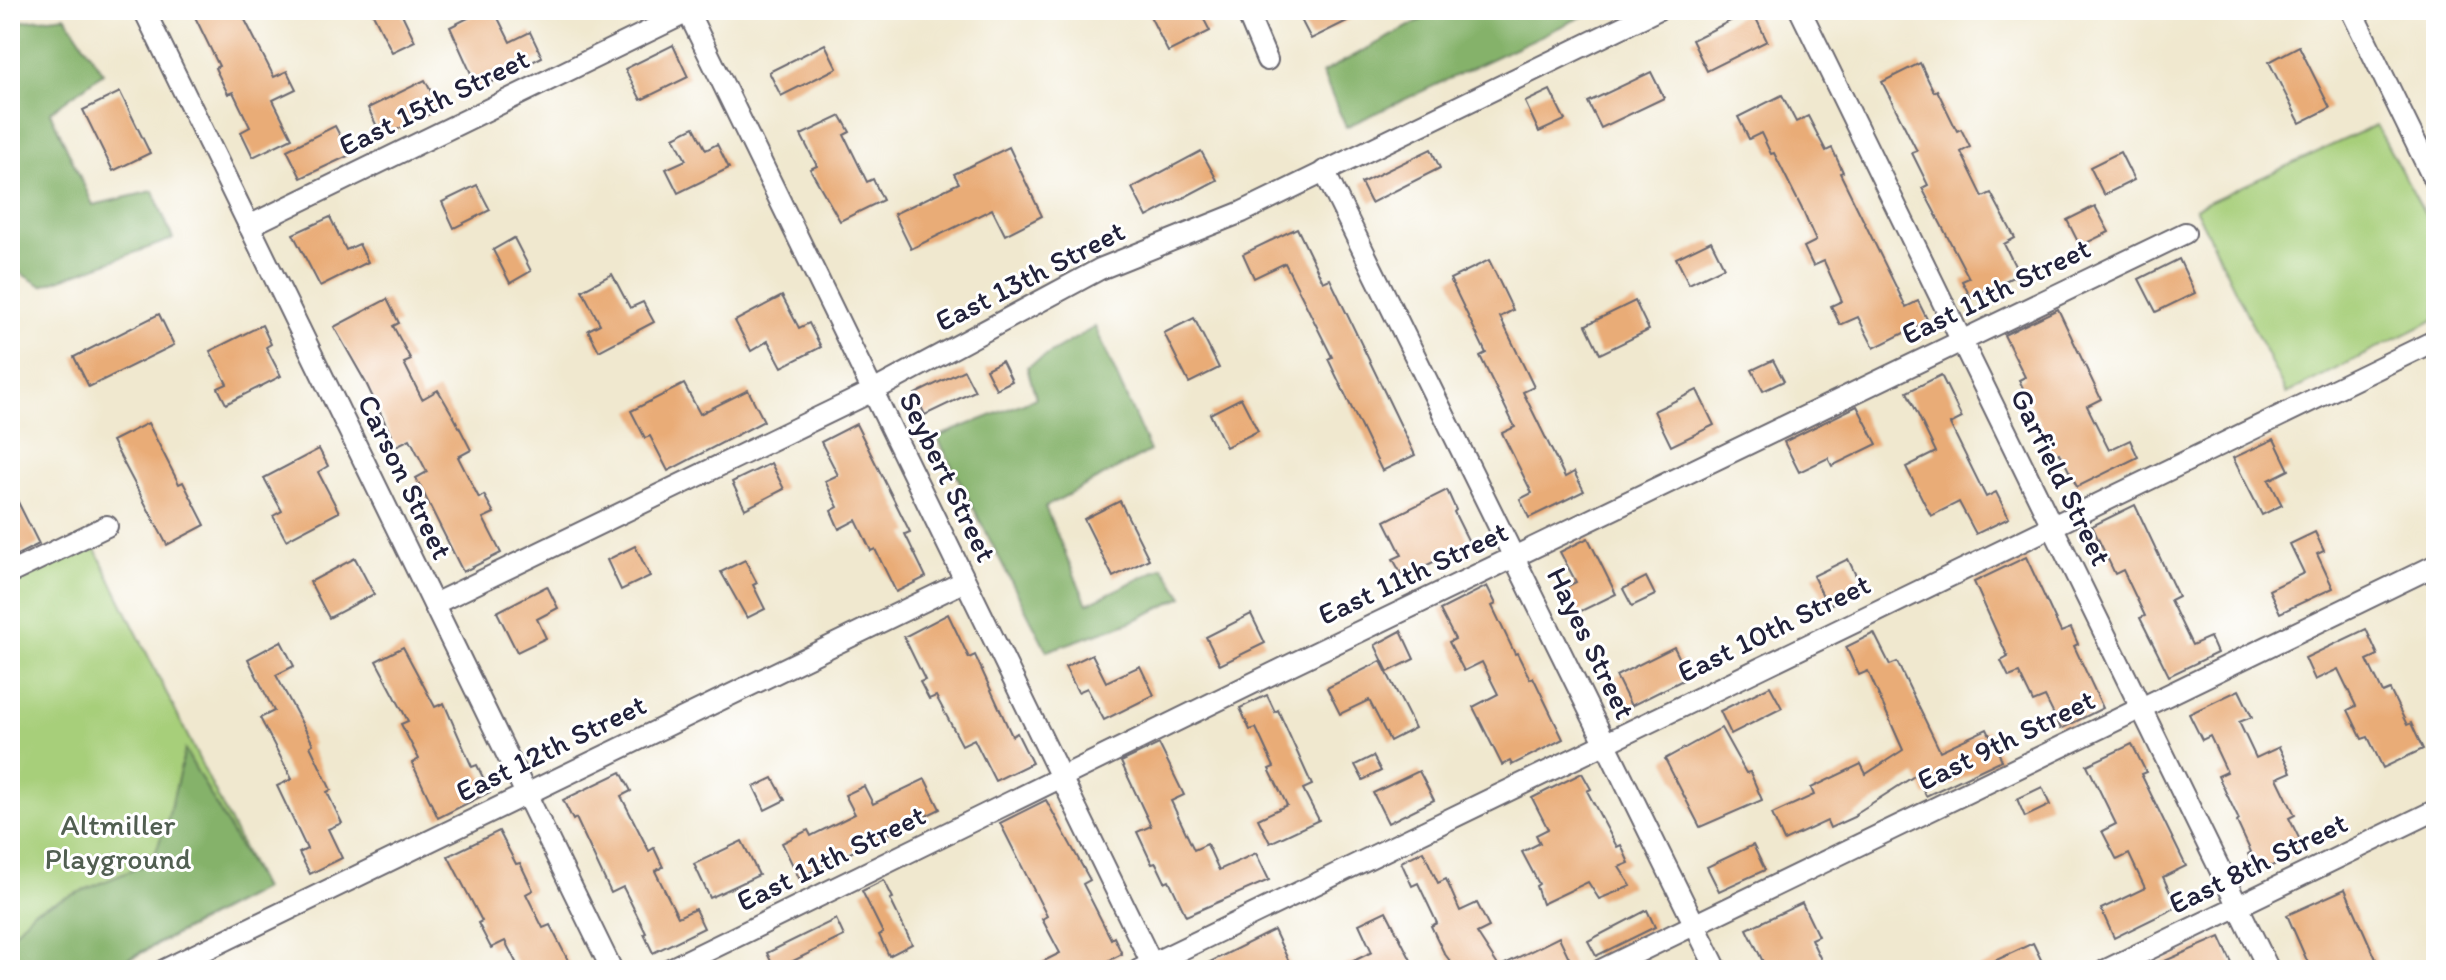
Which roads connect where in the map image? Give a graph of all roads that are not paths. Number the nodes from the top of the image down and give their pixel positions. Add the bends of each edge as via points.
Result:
1 (144, 10) edge
2 (1246, 10) edge
3 (1657, 10) edge
4 (1800, 10) edge
5 (2351, 10) edge
6 (687, 11) edge
7 (1267, 60) dead end
8 (1324, 171) junction
9 (2436, 184) edge
10 (249, 226) junction
11 (2185, 233) dead end
12 (2436, 340) edge
13 (1962, 341) junction
14 (873, 391) junction
15 (107, 526) dead end
16 (2052, 527) junction
17 (1516, 558) junction
18 (2436, 565) edge
19 (10, 573) edge
20 (965, 581) junction
21 (434, 604) junction
22 (2141, 708) junction
23 (1606, 743) junction
24 (1061, 779) junction
25 (526, 794) junction
26 (2436, 810) edge
27 (2238, 906) junction
28 (1695, 925) junction
29 (1149, 968) edge
30 (164, 970) edge
31 (612, 970) edge
32 (668, 970) edge
33 (1601, 970) edge
34 (1717, 970) edge
35 (2106, 970) edge
36 (2269, 970) edge

1 - 10 street, Carson Street
2 - 7 street
3 - 8 street, East 13th Street
4 - 13 street, Garfield Street
5 - 9 street
6 - 10 street, East 15th Street
6 - 14 street, Seybert Street
8 - 14 street, East 13th Street via 1242,212 1100,269
8 - 17 street, Hayes Street
10 - 21 street, Carson Street
11 - 13 street, East 11th Street
12 - 16 street, East 10th Street
13 - 16 street, Garfield Street
13 - 17 street, East 11th Street
14 - 20 street, Seybert Street
14 - 21 street, East 13th Street
15 - 19 street
16 - 22 street, Garfield Street
16 - 23 street, East 10th Street
17 - 23 street, Hayes Street
17 - 24 street, East 11th Street
18 - 22 street, East 9th Street
20 - 24 street, Seybert Street
20 - 25 street, East 12th Street
21 - 25 street, Carson Street
22 - 27 street, Garfield Street
22 - 28 street, East 9th Street
23 - 28 street, Hayes Street
23 - 29 street, East 10th Street
24 - 29 street, Seybert Street
24 - 32 street, East 11th Street
25 - 30 street, East 12th Street
25 - 31 street, Carson Street
26 - 27 street, East 8th Street
27 - 35 street, East 8th Street
27 - 36 street, Garfield Street
28 - 33 street, East 9th Street
28 - 34 street, Hayes Street

